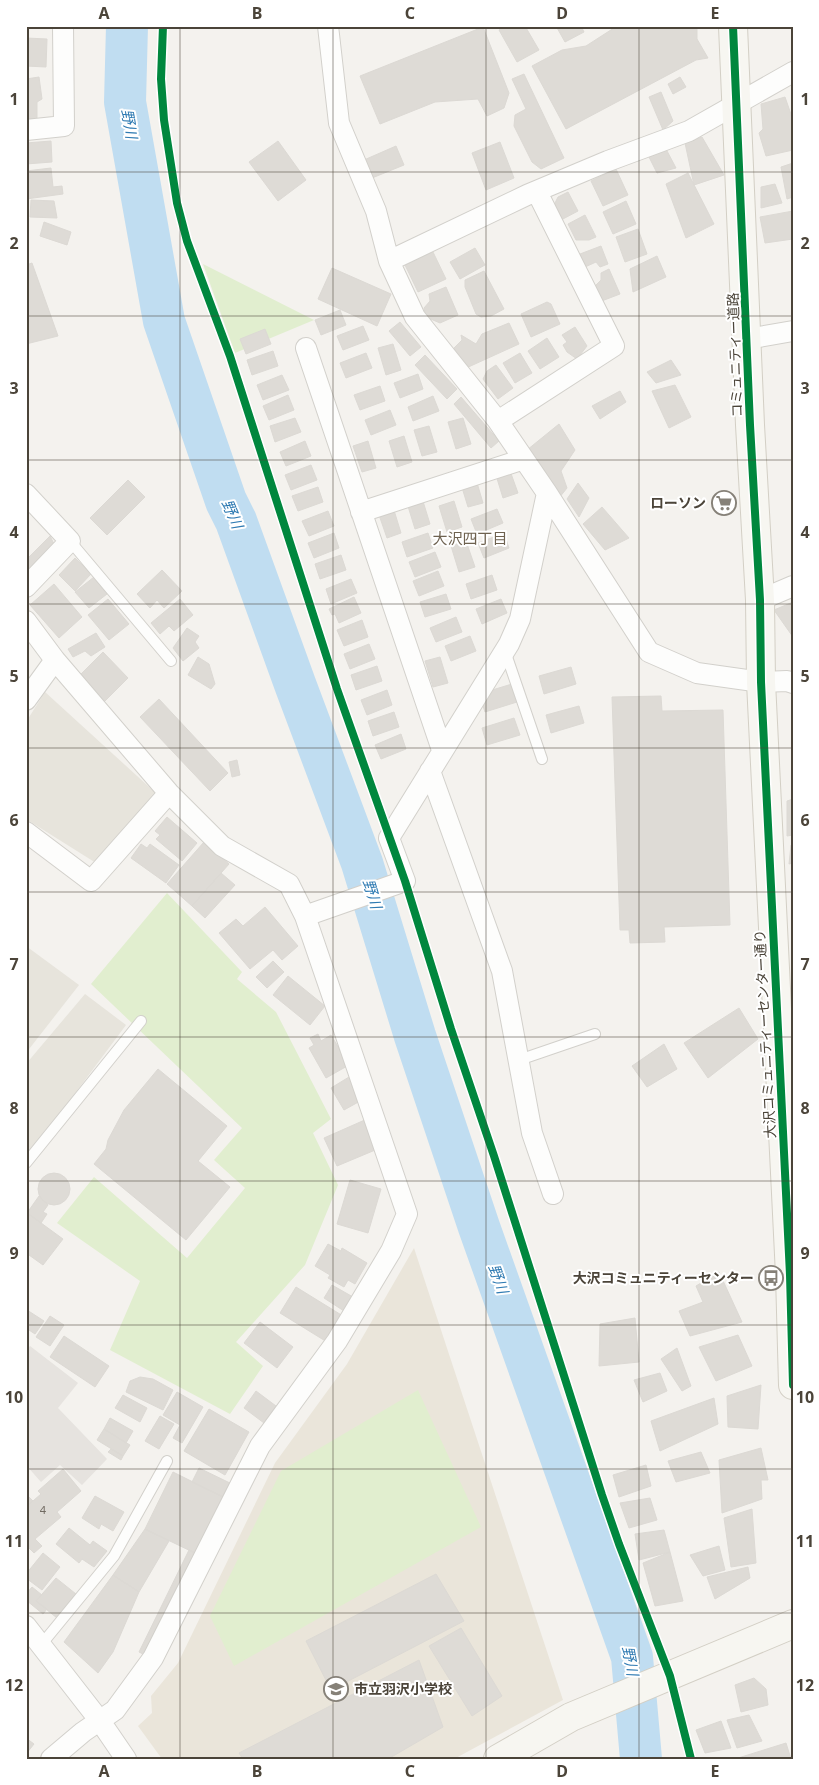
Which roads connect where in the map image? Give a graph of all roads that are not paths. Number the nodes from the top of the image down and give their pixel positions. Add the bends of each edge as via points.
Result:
1 (63, 26) edge
2 (328, 26) edge
3 (733, 26) edge
4 (793, 72) edge
5 (737, 104) junction
6 (26, 130) edge
7 (537, 192) junction
8 (389, 260) junction
9 (793, 331) edge
10 (747, 338) junction
11 (306, 348) dead end
12 (498, 421) junction
13 (524, 459) junction
14 (547, 493) junction
15 (26, 494) edge
16 (362, 512) junction
17 (70, 541) junction
18 (793, 586) edge
19 (26, 587) edge
20 (760, 600) junction
21 (26, 621) edge
22 (505, 650) junction
23 (55, 660) junction
24 (171, 661) dead end
25 (761, 682) junction
26 (793, 683) edge
27 (26, 700) edge
28 (442, 750) junction
29 (542, 759) dead end
30 (430, 771) junction
31 (169, 793) junction
32 (26, 832) edge
33 (307, 914) junction
34 (141, 1021) dead end
35 (595, 1034) dead end
36 (519, 1060) junction
37 (26, 1163) edge
38 (553, 1194) dead end
39 (791, 1247) edge
40 (793, 1385) edge
41 (167, 1461) dead end
42 (793, 1624) edge
43 (26, 1626) edge
44 (41, 1645) junction
45 (100, 1722) junction
46 (51, 1759) edge
47 (126, 1759) edge
48 (498, 1759) edge

1 - 6 street via 64,126
2 - 8 street via 339,123 376,211
3 - 5 street, コミュニティー道路
4 - 5 street
5 - 7 street via 689,131
5 - 10 street, コミュニティー道路
7 - 8 street
7 - 12 street via 614,346
8 - 12 street via 415,317
9 - 10 street
10 - 20 street, コミュニティー道路
11 - 16 street
12 - 13 street
13 - 14 street
13 - 16 street
14 - 22 street via 520,619
14 - 25 street via 649,652 698,673
15 - 17 street
16 - 28 street
17 - 19 street
17 - 24 lane
18 - 20 street
20 - 25 street, コミュニティー道路
21 - 23 street
22 - 28 street
22 - 29 lane
23 - 27 street
23 - 31 street
25 - 26 street
25 - 39 street, 大沢コミュニティーセンター通り
28 - 30 street
30 - 33 street via 389,838 405,880
30 - 36 street via 502,971
31 - 32 street via 91,881
31 - 33 street via 222,846 289,884
33 - 45 street via 407,1214 391,1251 338,1341 260,1446 153,1658 115,1710
34 - 37 lane
35 - 36 lane
36 - 38 street via 532,1133
39 - 40 street, 大沢コミュニティーセンター通り
41 - 44 lane via 114,1556
42 - 48 street via 582,1713
43 - 44 street
44 - 45 street
45 - 46 street
45 - 47 street

